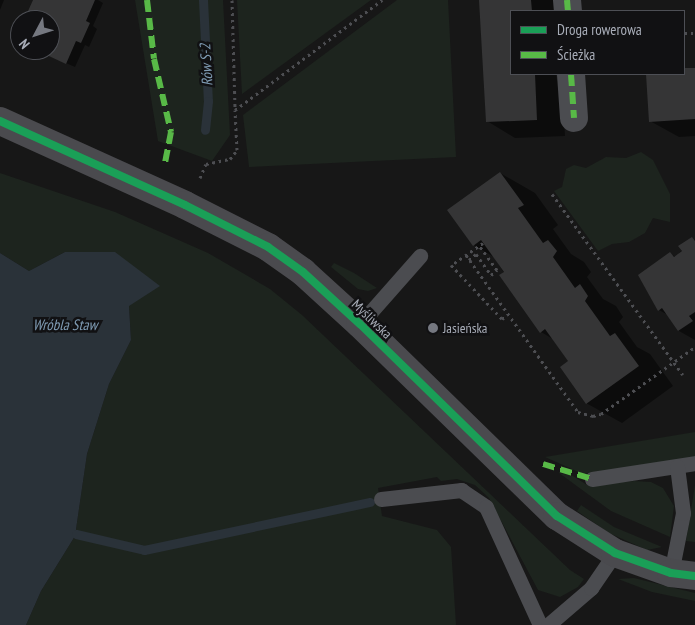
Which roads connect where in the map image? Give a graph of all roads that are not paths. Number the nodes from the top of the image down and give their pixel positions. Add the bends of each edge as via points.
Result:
1 (571, 75) edge
2 (574, 118) dead end
3 (0, 121) edge
4 (420, 256) dead end
5 (360, 324) junction
6 (695, 463) edge
7 (677, 466) junction
8 (592, 479) dead end
9 (381, 499) dead end
10 (615, 553) junction
11 (683, 574) edge
12 (540, 625) edge
13 (548, 625) edge

1 - 2 street
3 - 5 street, Myśliwska via 185,204 268,247 302,272
4 - 5 lane
5 - 10 street, Myśliwska via 557,516
6 - 7 lane
7 - 8 lane
7 - 11 lane via 683,513
9 - 12 lane via 461,490 486,507
10 - 11 street, Myśliwska
10 - 13 lane via 591,588

